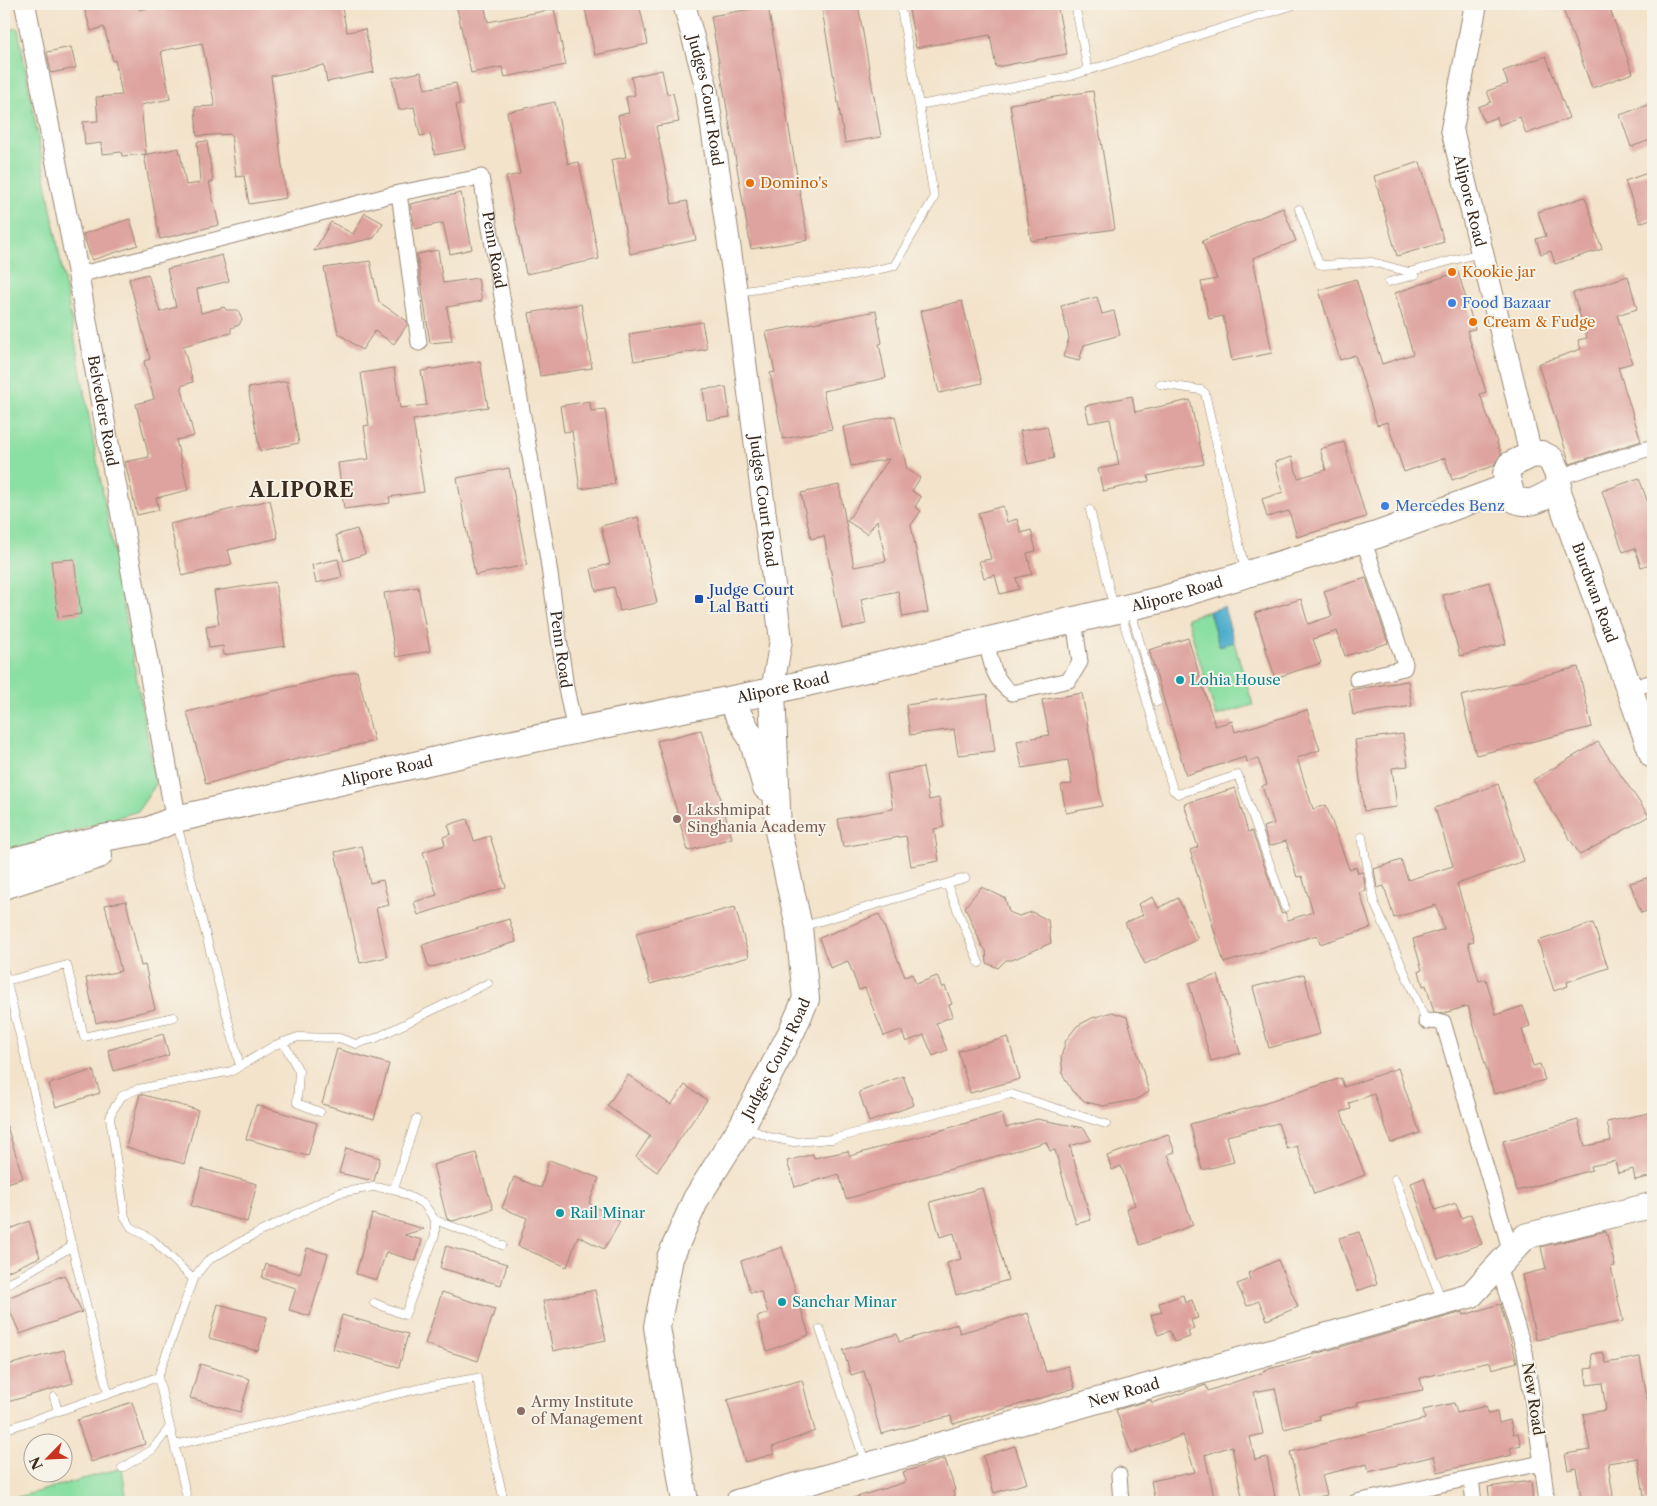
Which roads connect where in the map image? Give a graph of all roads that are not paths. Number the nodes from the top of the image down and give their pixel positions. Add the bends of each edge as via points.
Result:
1 (25, 4) edge
2 (684, 4) edge
3 (900, 4) edge
4 (1075, 4) edge
5 (1297, 4) edge
6 (1476, 4) edge
7 (1088, 71) junction
8 (919, 105) junction
9 (398, 193) junction
10 (1299, 209) dead end
11 (1482, 255) junction
12 (78, 274) junction
13 (1388, 282) dead end
14 (736, 292) junction
15 (419, 343) dead end
16 (1160, 384) dead end
17 (1653, 447) edge
18 (1531, 455) junction
19 (1558, 483) junction
20 (1508, 487) junction
21 (1090, 510) dead end
22 (1363, 539) junction
23 (1246, 574) junction
24 (1121, 609) junction
25 (1074, 620) junction
26 (986, 640) junction
27 (1357, 679) dead end
28 (1641, 686) edge
29 (772, 691) junction
30 (730, 700) junction
31 (1157, 702) dead end
32 (574, 731) junction
33 (1653, 755) edge
34 (176, 819) junction
35 (149, 830) junction
36 (778, 831) junction
37 (1362, 837) dead end
38 (4, 864) edge
39 (965, 878) dead end
40 (947, 884) junction
41 (4, 886) edge
42 (1285, 908) dead end
43 (799, 927) junction
44 (979, 963) dead end
45 (4, 970) edge
46 (6, 981) junction
47 (488, 983) dead end
48 (174, 1017) dead end
49 (1426, 1021) joint
50 (283, 1042) junction
51 (240, 1066) junction
52 (320, 1112) dead end
53 (416, 1119) dead end
54 (1106, 1124) dead end
55 (742, 1126) junction
56 (1395, 1179) dead end
57 (394, 1189) junction
58 (1653, 1205) edge
59 (434, 1220) junction
60 (502, 1245) dead end
61 (71, 1247) junction
62 (1504, 1259) junction
63 (193, 1279) junction
64 (4, 1286) edge
65 (374, 1303) dead end
66 (1443, 1304) junction
67 (820, 1329) dead end
68 (158, 1377) junction
69 (108, 1393) junction
70 (54, 1397) dead end
71 (58, 1411) junction
72 (170, 1427) junction
73 (4, 1430) edge
74 (175, 1445) junction
75 (1542, 1462) junction
76 (867, 1466) junction
77 (122, 1468) dead end
78 (1119, 1475) dead end
79 (1471, 1479) junction
80 (188, 1502) edge
81 (504, 1502) edge
82 (685, 1502) edge
83 (738, 1502) edge
84 (1121, 1502) edge
85 (1356, 1502) edge
86 (1474, 1502) edge
87 (1547, 1502) edge

1 - 12 street, Belvedere Road
2 - 14 main road, Judges Court Road via 706,86
3 - 8 lane
4 - 7 lane
5 - 7 lane
6 - 11 main road, Alipore Road via 1452,129
7 - 8 lane
8 - 14 lane via 934,198 894,266
9 - 12 street, Penn Road
9 - 15 street
9 - 32 street, Penn Road via 481,177 547,553
10 - 11 lane via 1323,265 1372,262 1409,272
11 - 13 lane
11 - 18 main road, Alipore Road
12 - 34 street, Belvedere Road
14 - 29 main road, Judges Court Road via 781,640
16 - 23 lane via 1205,393
17 - 19 street
18 - 19 highway via 1541,454 1551,459
18 - 20 highway via 1510,465 1506,474
19 - 20 highway via 1537,502 1521,503 1512,498
19 - 28 highway, Burdwan Road
20 - 22 highway, Alipore Road
21 - 24 lane
22 - 23 highway, Alipore Road
22 - 27 street via 1405,664 1404,668
23 - 24 highway, Alipore Road
24 - 25 highway, Alipore Road
24 - 31 lane
24 - 42 lane via 1173,790 1178,794 1238,775 1242,779
25 - 26 highway, Alipore Road
25 - 26 street via 1080,662 1069,680 1012,693 993,673
26 - 29 highway, Alipore Road
28 - 33 highway, Burdwan Road
29 - 30 highway, Alipore Road
29 - 36 highway, Judges Court Road
30 - 32 highway, Alipore Road
30 - 36 highway via 752,739
32 - 34 highway, Alipore Road
34 - 35 highway, Alipore Road
34 - 51 lane
35 - 38 highway, Alipore Road via 103,838
35 - 41 highway via 106,853
36 - 43 highway, Judges Court Road
37 - 49 lane via 1374,902
39 - 40 lane
40 - 43 lane
40 - 44 lane
43 - 55 highway, Judges Court Road via 806,999
45 - 46 lane
46 - 48 lane via 67,965 84,1037
46 - 61 lane
47 - 50 lane via 356,1044 339,1038 298,1037
49 - 62 street via 1443,1022
50 - 51 lane
50 - 52 lane via 299,1071 298,1103
51 - 63 lane via 232,1071 138,1089 122,1096 110,1118 125,1217 131,1227 153,1240
53 - 57 lane
54 - 55 lane via 1011,1094 832,1139 794,1142 769,1137
55 - 82 highway, Judges Court Road via 696,1199 670,1258 658,1326
56 - 66 lane
57 - 59 lane via 424,1204
57 - 63 lane via 373,1187 339,1193 207,1261
58 - 62 main road, New Road via 1526,1236
59 - 60 lane
59 - 65 lane via 435,1235 405,1315
61 - 64 lane
61 - 69 lane
62 - 66 main road, New Road via 1471,1296
62 - 75 street, New Road via 1525,1352
63 - 68 lane
66 - 76 main road, New Road
67 - 76 lane
68 - 69 lane
68 - 72 lane
69 - 71 lane
70 - 71 lane
71 - 73 lane
72 - 74 lane
72 - 77 lane via 152,1450
74 - 80 lane
74 - 81 lane via 477,1378
75 - 79 street
75 - 87 street, New Road
76 - 83 main road, New Road
78 - 84 street
79 - 85 street
79 - 86 street

